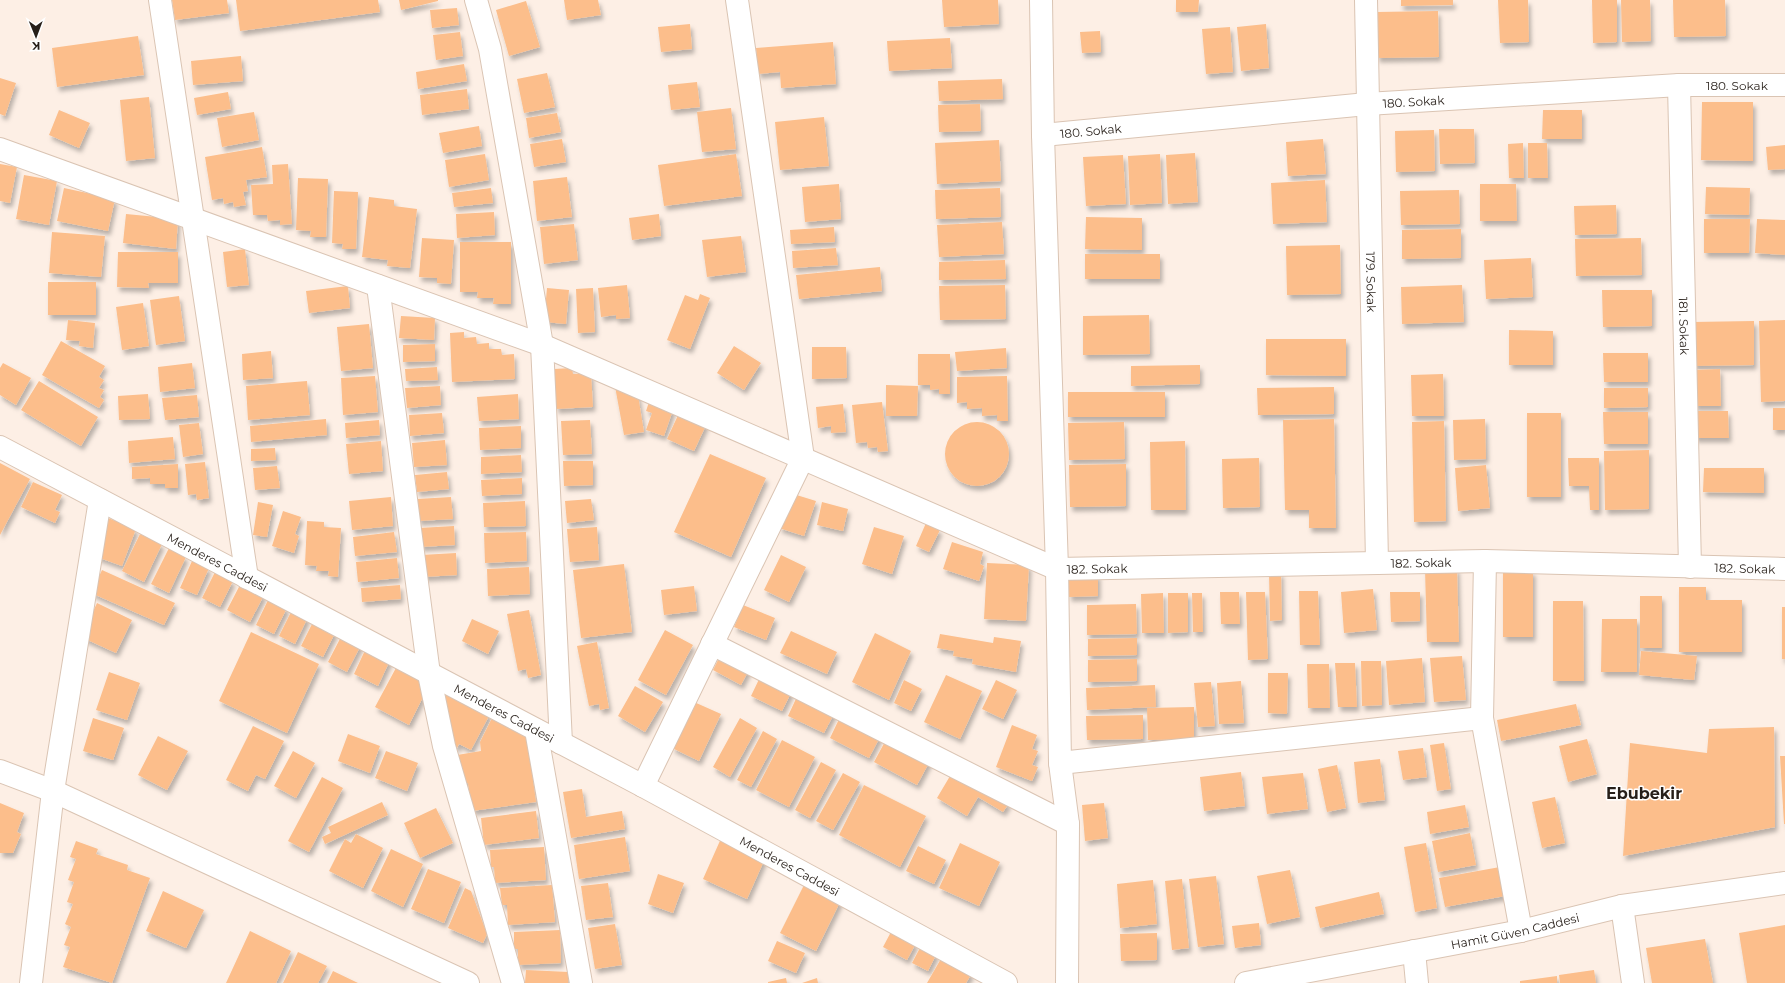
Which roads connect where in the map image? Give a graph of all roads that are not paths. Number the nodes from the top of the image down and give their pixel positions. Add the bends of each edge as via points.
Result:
1 (160, 0) edge
2 (476, 0) edge
3 (737, 0) edge
4 (1041, 0) edge
5 (1366, 0) edge
6 (1679, 85) junction
7 (1785, 85) edge
8 (1367, 104) junction
9 (1044, 135) junction
10 (0, 149) edge
11 (192, 218) junction
12 (378, 286) junction
13 (542, 345) junction
14 (0, 448) edge
15 (803, 458) junction
16 (100, 500) junction
17 (1485, 561) junction
18 (1376, 563) junction
19 (1690, 567) junction
20 (1057, 569) junction
21 (1785, 569) edge
22 (247, 578) junction
23 (712, 644) junction
24 (429, 674) junction
25 (1482, 718) junction
26 (536, 730) junction
27 (561, 742) junction
28 (1060, 763) junction
29 (0, 771) edge
30 (643, 786) junction
31 (53, 791) junction
32 (1068, 824) junction
33 (1785, 883) edge
34 (1622, 906) junction
35 (1521, 931) junction
36 (1414, 952) junction
37 (31, 983) edge
38 (468, 983) edge
39 (513, 983) edge
40 (581, 983) edge
41 (1006, 983) edge
42 (1067, 983) edge
43 (1246, 983) edge
44 (1417, 983) edge
45 (1633, 983) edge

1 - 11 street
2 - 13 street via 490,49
3 - 15 street
4 - 9 street
5 - 8 street, 179. Sokak
6 - 7 street, 180. Sokak
6 - 8 street, 180. Sokak
6 - 19 street, 181. Sokak
8 - 9 street, 180. Sokak
8 - 18 street, 179. Sokak
9 - 20 street
10 - 11 street
11 - 12 street
11 - 22 street
12 - 13 street
12 - 24 street
13 - 15 street
13 - 27 street
14 - 16 street, Menderes Caddesi
15 - 20 street
15 - 23 street
16 - 22 street, Menderes Caddesi
16 - 31 street
17 - 18 street, 182. Sokak
17 - 19 street, 182. Sokak
17 - 25 street
18 - 20 street, 182. Sokak
19 - 21 street, 182. Sokak
20 - 28 street
22 - 24 street, Menderes Caddesi
23 - 30 street
23 - 32 street
24 - 26 street, Menderes Caddesi
24 - 39 street via 444,746
25 - 28 street
25 - 35 street
26 - 27 street, Menderes Caddesi
26 - 40 street
27 - 30 street, Menderes Caddesi
28 - 32 street
29 - 31 street
30 - 41 street, Menderes Caddesi
31 - 37 street
31 - 38 street
32 - 42 street
33 - 34 street, Hamit Güven Caddesi
34 - 35 street, Hamit Güven Caddesi
34 - 45 street
35 - 36 street, Hamit Güven Caddesi
36 - 43 street, Hamit Güven Caddesi
36 - 44 street

